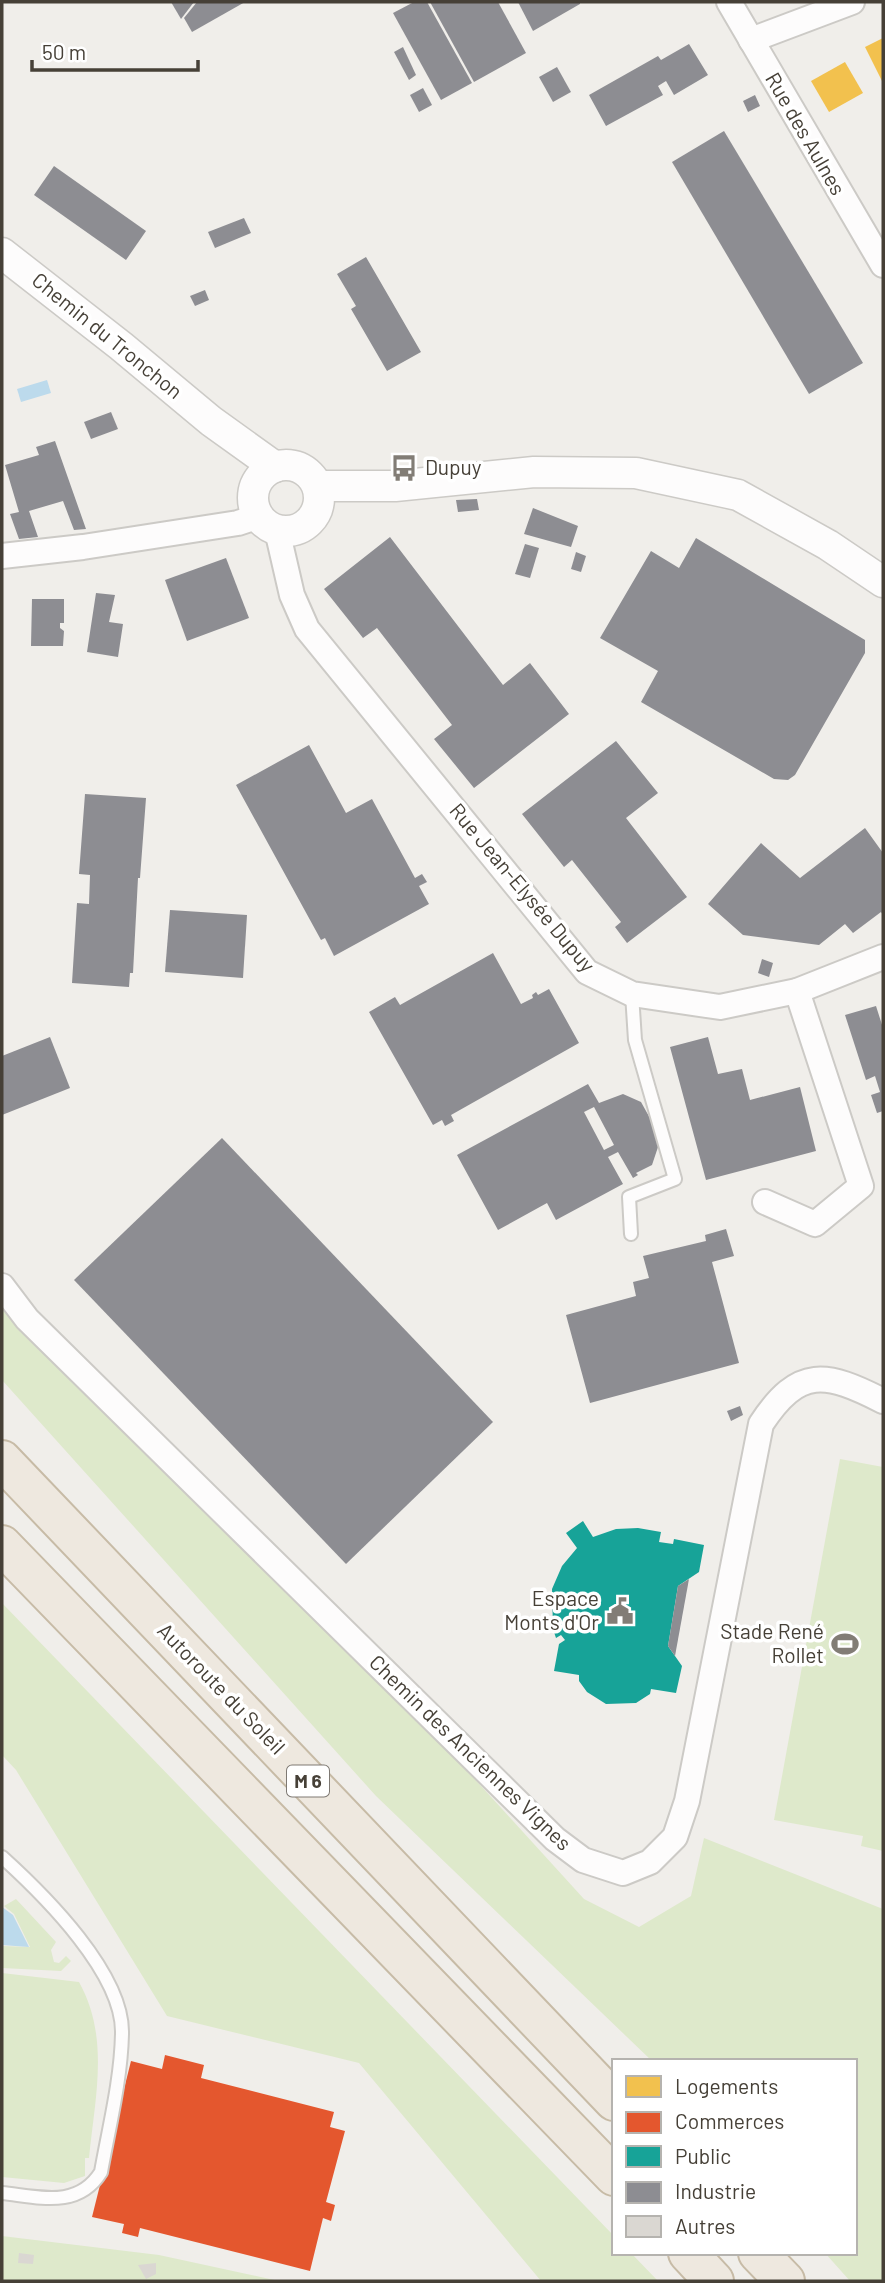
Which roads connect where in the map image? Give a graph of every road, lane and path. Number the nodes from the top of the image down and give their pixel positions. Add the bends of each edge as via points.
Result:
1 (729, 2) edge
2 (852, 2) edge
3 (751, 40) junction
4 (2, 253) edge
5 (883, 265) edge
6 (267, 473) junction
7 (318, 497) junction
8 (277, 525) junction
9 (2, 556) edge
10 (883, 582) edge
11 (883, 957) edge
12 (797, 990) junction
13 (632, 994) junction
14 (765, 1202) dead end
15 (631, 1234) dead end
16 (2, 1286) edge
17 (883, 1401) edge
18 (2, 1460) edge
19 (2, 1545) edge
20 (2, 1857) edge
21 (612, 2099) edge
22 (612, 2174) edge
23 (2, 2193) edge
24 (690, 2255) edge
25 (760, 2255) edge
26 (713, 2281) edge
27 (785, 2281) edge

1 - 3 street, Rue des Aulnes
2 - 3 street
3 - 5 street, Rue des Aulnes
4 - 6 street, Chemin du Tronchon via 121,346
6 - 7 street via 290,465 304,470
6 - 8 street via 253,498
7 - 8 street via 307,524
7 - 10 street via 534,472 636,473 738,495
8 - 9 street via 238,523
8 - 13 street, Rue Jean-Elysée Dupuy via 292,595 307,629 587,972
11 - 12 street, Rue Jean-Elysée Dupuy
12 - 13 street, Rue Jean-Elysée Dupuy via 720,1007
12 - 14 street via 862,1186 815,1224
13 - 15 lane via 635,1040 675,1179 629,1197
16 - 17 street, Chemin des Anciennes Vignes via 46,1338 555,1839 583,1860 623,1872 650,1861 675,1837 687,1801 761,1424 778,1398 810,1378 847,1383
18 - 21 highway, Autoroute du Soleil / M 6
19 - 22 highway, M 6
20 - 23 lane via 60,1917 106,1978 116,1997 122,2034 102,2172 94,2184 85,2192 52,2198
24 - 26 highway
25 - 27 highway

